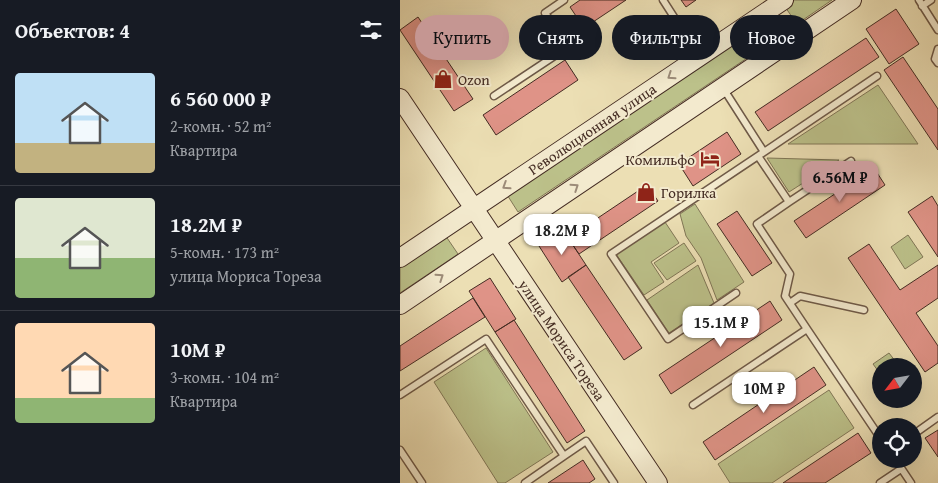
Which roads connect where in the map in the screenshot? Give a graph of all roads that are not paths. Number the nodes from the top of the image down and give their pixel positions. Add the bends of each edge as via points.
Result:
1 (564, 0) edge
2 (663, 0) edge
3 (784, 0) edge
4 (852, 0) edge
5 (931, 0) edge
6 (920, 3) edge
7 (673, 15) edge
8 (938, 30) edge
9 (720, 43) edge
10 (938, 50) edge
11 (695, 60) edge
12 (938, 63) edge
13 (877, 76) dead end
14 (722, 88) junction
15 (494, 96) dead end
16 (400, 98) edge
17 (761, 154) junction
18 (851, 161) dead end
19 (789, 202) junction
20 (473, 207) junction
21 (495, 240) junction
22 (400, 258) edge
23 (736, 293) dead end
24 (790, 303) junction
25 (400, 304) edge
26 (864, 310) dead end
27 (807, 329) junction
28 (400, 395) edge
29 (693, 405) dead end
30 (938, 417) edge
31 (872, 426) edge
32 (922, 428) edge
33 (400, 450) edge
34 (564, 456) junction
35 (901, 469) joint
36 (422, 483) edge
37 (525, 483) edge
38 (614, 483) edge
39 (658, 483) edge
40 (880, 483) edge
41 (911, 483) edge

1 - 15 lane via 545,13 568,47
2 - 7 lane
3 - 9 main road, Революционная улица
4 - 14 main road
5 - 6 lane
6 - 8 lane
10 - 12 lane via 935,59
11 -> 20 main road, Революционная улица
13 - 17 lane
14 - 17 lane
21 -> 14 main road
16 - 20 main road, улица Мориса Тореза
17 - 19 lane
17 - 23 lane via 611,254 668,339
18 - 19 lane
19 - 24 lane via 757,224 790,274 785,296
20 - 21 main road, улица Мориса Тореза
20 - 22 main road, Революционная улица
25 -> 21 main road
21 - 39 main road, улица Мориса Тореза
24 - 26 lane via 800,296
24 - 27 lane
27 - 29 lane
27 - 31 lane
28 - 34 lane via 486,339
30 - 32 lane
33 - 36 lane
34 - 37 lane
34 - 38 lane via 586,441
35 - 40 lane
35 - 41 lane

